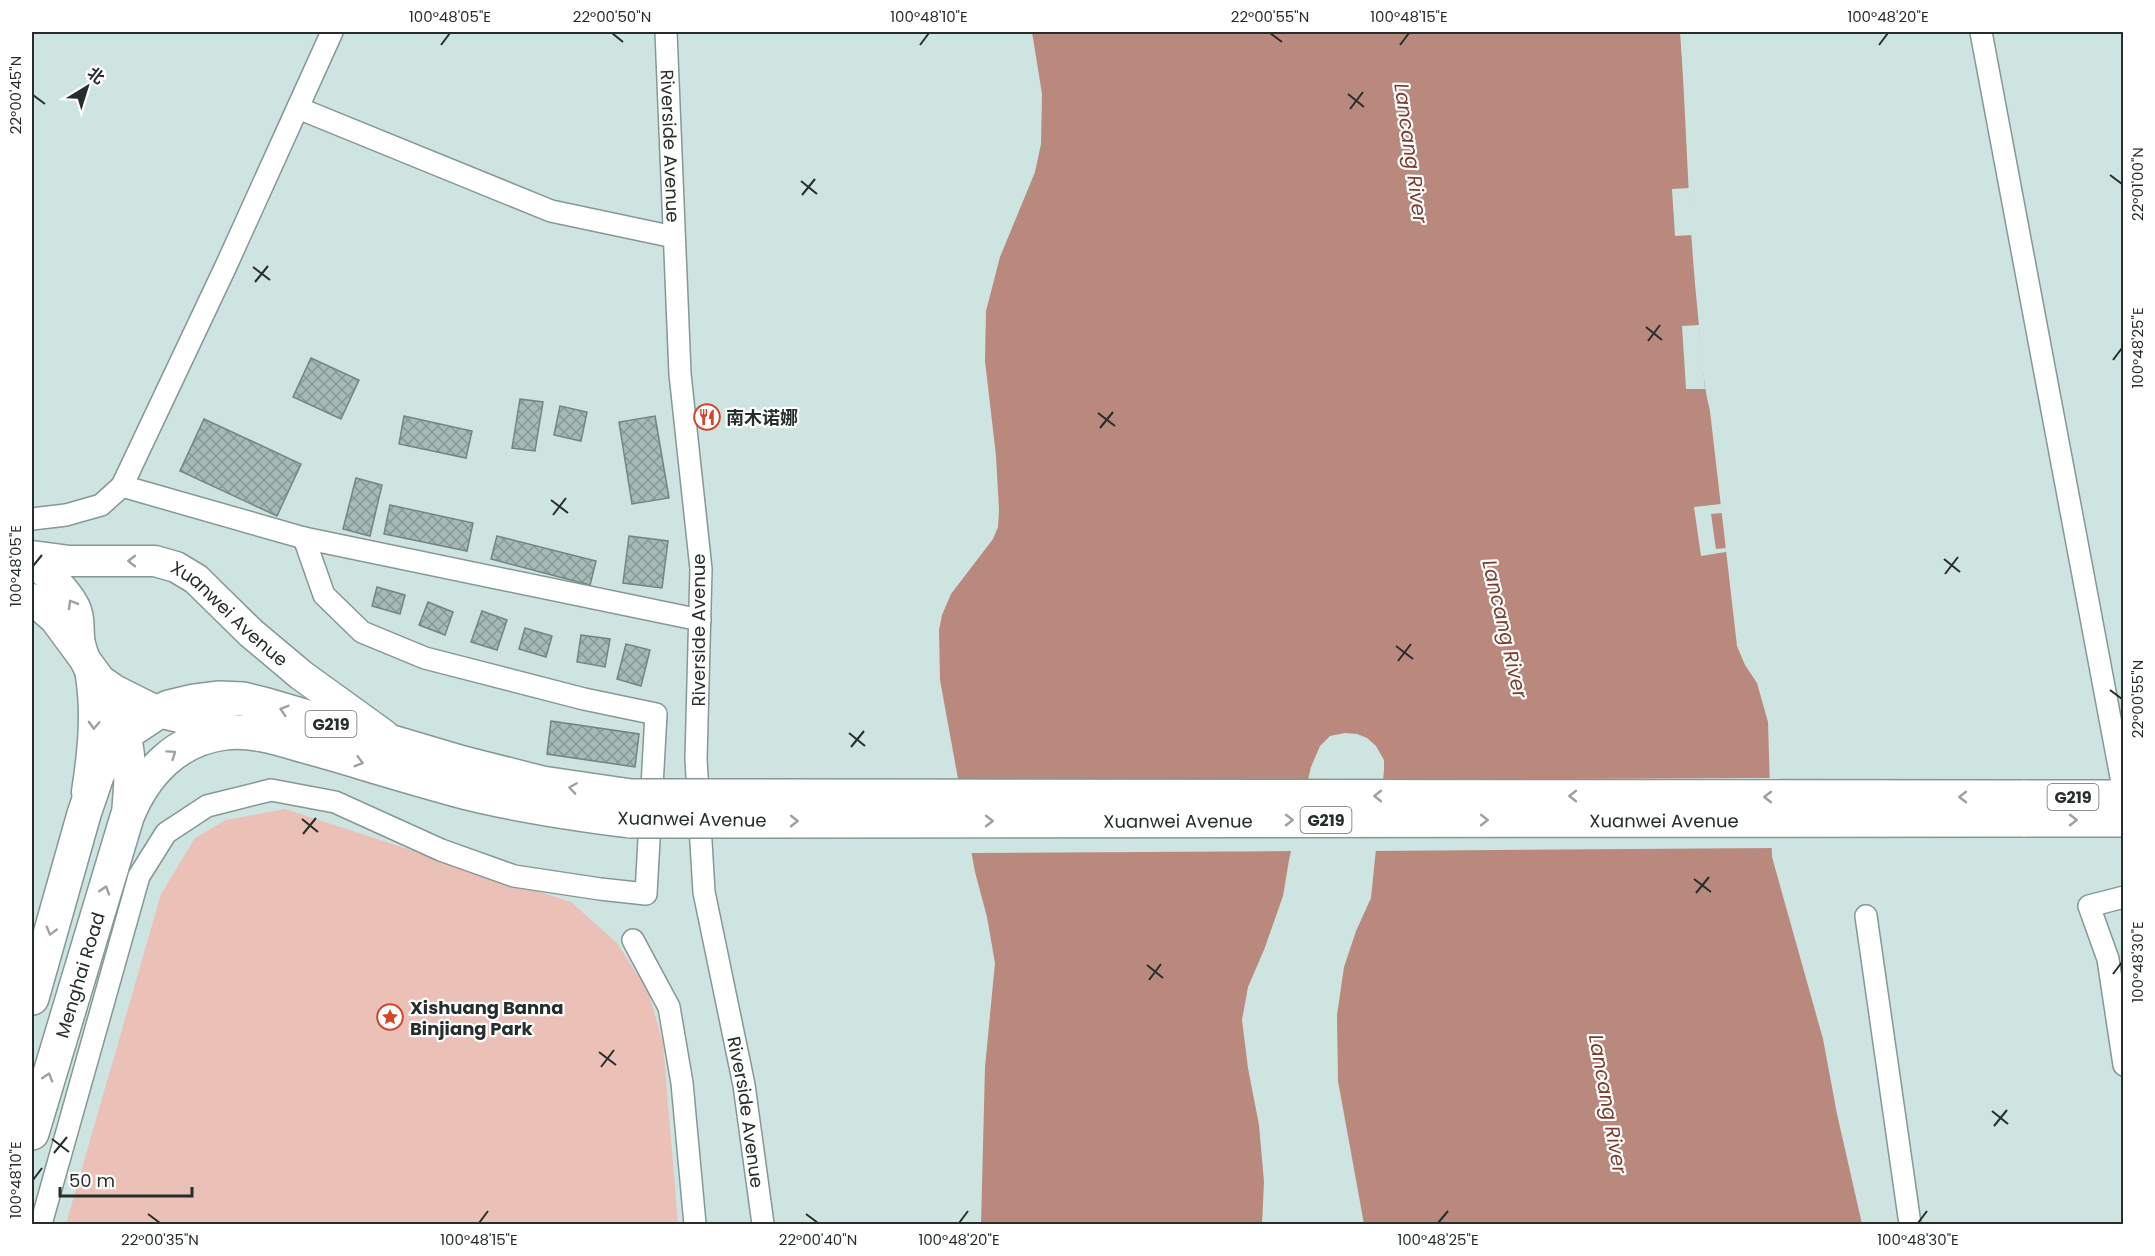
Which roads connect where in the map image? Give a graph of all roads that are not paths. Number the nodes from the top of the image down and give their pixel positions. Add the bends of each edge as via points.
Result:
1 (332, 32) edge
2 (666, 32) edge
3 (1981, 32) edge
4 (298, 108) junction
5 (674, 237) junction
6 (122, 486) junction
7 (32, 519) edge
8 (304, 538) junction
9 (32, 556) edge
10 (32, 561) edge
11 (32, 599) edge
12 (700, 620) junction
13 (89, 667) junction
14 (158, 712) junction
15 (244, 732) junction
16 (125, 734) junction
17 (399, 745) junction
18 (2124, 795) edge
19 (631, 808) junction
20 (2022, 808) junction
21 (84, 814) junction
22 (127, 818) junction
23 (2124, 820) edge
24 (2124, 897) edge
25 (1866, 916) dead end
26 (633, 940) dead end
27 (32, 998) edge
28 (2124, 1065) edge
29 (32, 1132) edge
30 (41, 1224) edge
31 (695, 1224) edge
32 (763, 1224) edge
33 (1910, 1224) edge

1 - 4 street
2 - 5 street, Riverside Avenue
3 - 18 street
4 - 5 street via 551,211
4 - 6 street
5 - 12 street, Riverside Avenue via 680,374 701,569
6 - 7 street via 101,505
6 - 8 street
8 - 12 street
8 - 30 street via 324,595 362,632 425,658 656,714 646,894 514,876 441,850 334,802 271,790 207,806 166,832 140,876
17 -> 9 main road, Xuanwei Avenue via 301,675 196,579 176,567 155,561 70,561
13 -> 10 main road via 74,605
11 - 13 main road, Xuanwei Avenue via 56,619
12 - 32 street, Riverside Avenue via 696,759 704,892 744,1085
13 - 14 main road, Xuanwei Avenue via 114,690
13 - 16 main road
13 -> 21 main road via 94,699 93,755
14 - 15 main road, Xuanwei Avenue
14 - 16 highway, Xuanwei Avenue / G219
17 -> 14 highway, Xuanwei Avenue / G219 via 243,699 194,701
15 -> 19 highway, Xuanwei Avenue / G219 via 465,792 556,811
22 -> 15 highway, Xuanwei Avenue / G219 via 146,779 173,753 206,737
16 - 21 highway, Xuanwei Avenue / G219 via 98,773
16 - 22 main road via 129,750
19 -> 17 highway, Xuanwei Avenue / G219
18 - 20 highway, Xuanwei Avenue / G219
19 - 20 highway, Xuanwei Avenue / G219, bridge
20 -> 23 highway, Xuanwei Avenue / G219
21 -> 27 highway, G219
29 -> 22 highway, Menghai Road / G219
24 - 28 street via 2089,906 2108,959
25 - 33 street
26 - 31 street via 669,1007 682,1083

